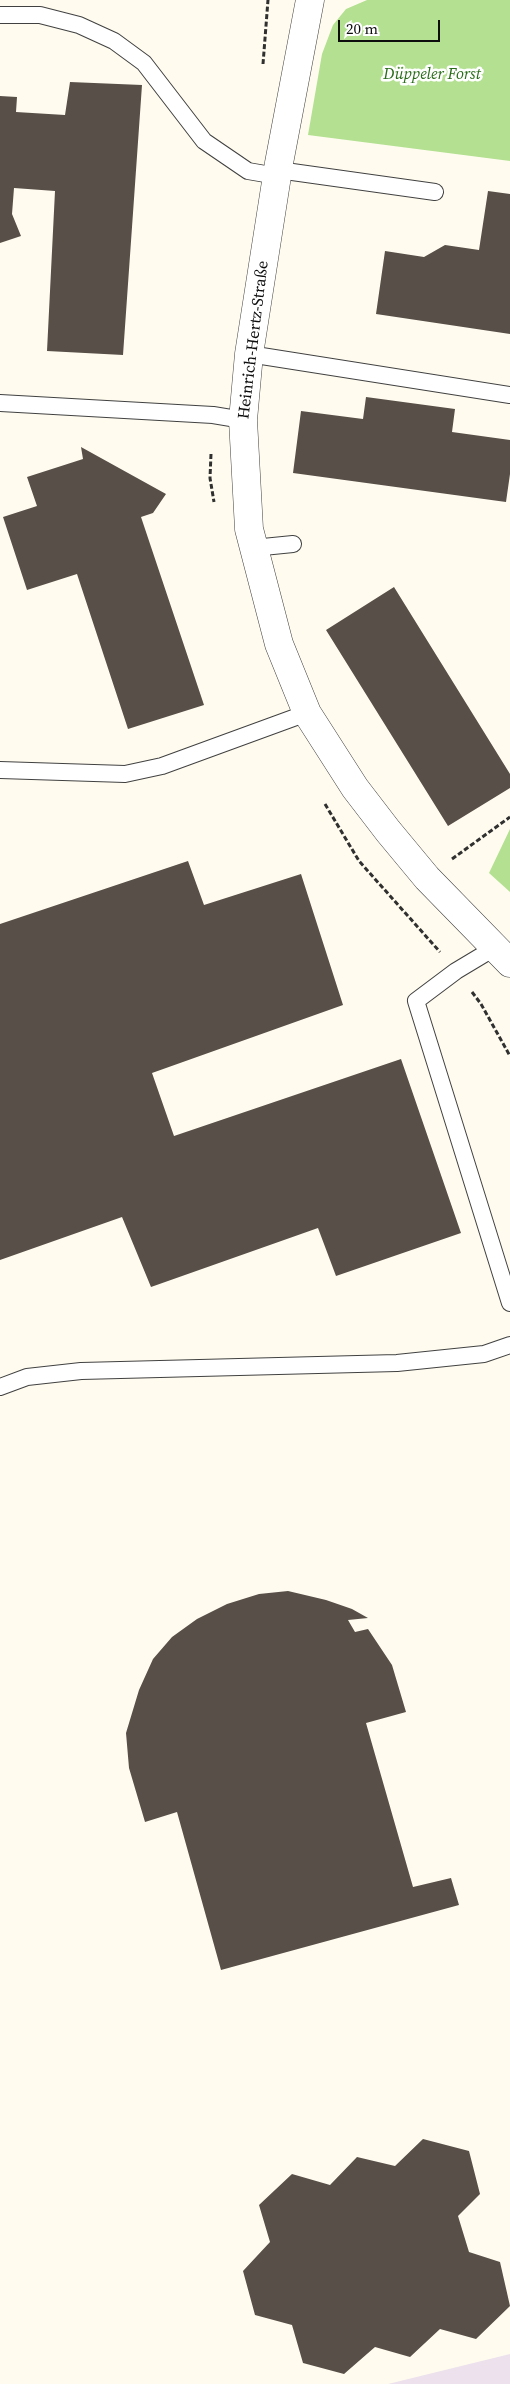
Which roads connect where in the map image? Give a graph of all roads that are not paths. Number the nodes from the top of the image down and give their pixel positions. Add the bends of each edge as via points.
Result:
1 (310, 0) edge
2 (0, 16) edge
3 (278, 173) junction
4 (435, 192) dead end
5 (249, 354) junction
6 (510, 395) edge
7 (0, 403) edge
8 (243, 420) junction
9 (293, 544) dead end
10 (253, 548) junction
11 (307, 713) junction
12 (0, 770) edge
13 (506, 959) edge
14 (510, 1303) edge
15 (510, 1345) edge
16 (0, 1387) edge

1 - 3 street, Heinrich-Hertz-Straße
2 - 3 lane via 40,15 79,25 114,41 144,63 204,140 248,170
3 - 4 lane
3 - 5 street, Heinrich-Hertz-Straße
5 - 6 lane
5 - 8 street, Heinrich-Hertz-Straße
7 - 8 lane via 213,415
8 - 10 street, Heinrich-Hertz-Straße via 249,529
9 - 10 lane
10 - 11 street, Heinrich-Hertz-Straße via 279,644
11 - 12 lane via 162,766 125,774
11 - 13 street, Heinrich-Hertz-Straße via 355,788 426,878
13 - 14 lane via 456,971 416,1000
15 - 16 lane via 484,1354 398,1369 81,1371 27,1377

